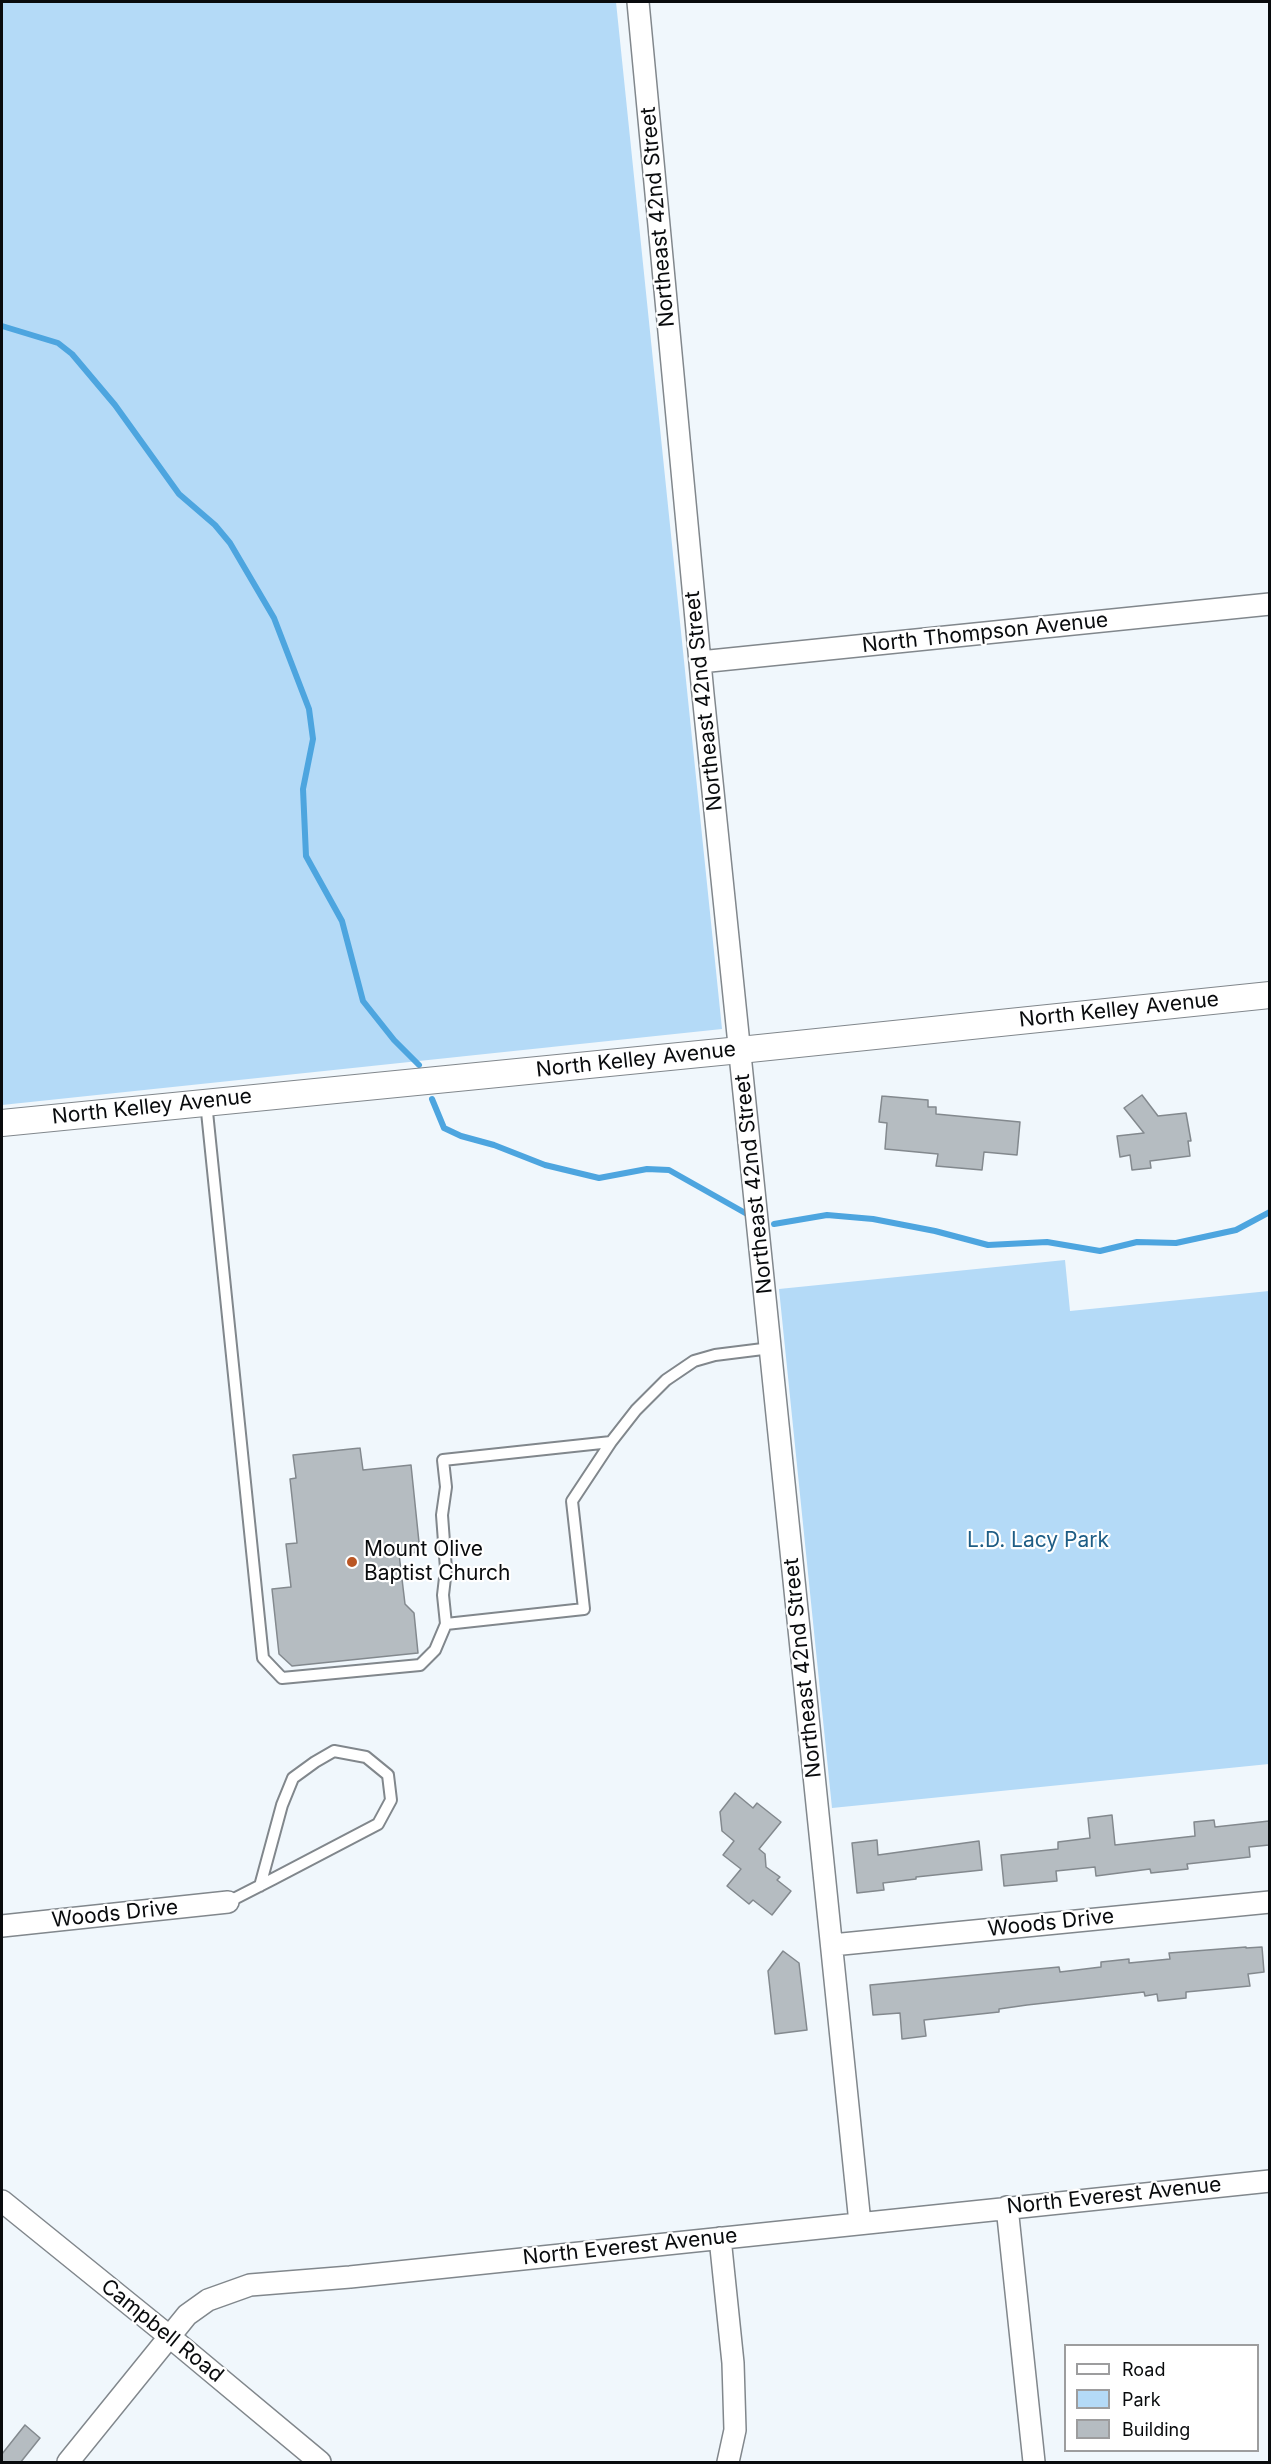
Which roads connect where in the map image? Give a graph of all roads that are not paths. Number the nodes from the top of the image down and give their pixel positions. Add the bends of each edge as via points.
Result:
1 (638, 2) edge
2 (1269, 604) edge
3 (700, 662) junction
4 (1269, 995) edge
5 (740, 1050) junction
6 (206, 1102) junction
7 (2, 1123) edge
8 (771, 1348) junction
9 (611, 1442) junction
10 (446, 1624) junction
11 (260, 1886) junction
12 (228, 1902) joint
13 (1269, 1902) edge
14 (2, 1926) edge
15 (832, 1945) junction
16 (1269, 2181) edge
17 (2, 2201) edge
18 (1007, 2207) junction
19 (860, 2223) junction
20 (720, 2238) junction
21 (170, 2337) junction
22 (68, 2463) edge
23 (320, 2463) edge
24 (728, 2463) edge
25 (1034, 2463) edge

1 - 3 street, Northeast 42nd Street
2 - 3 street, North Thompson Avenue
3 - 5 street, Northeast 42nd Street
4 - 5 street, North Kelley Avenue
5 - 6 street, North Kelley Avenue
5 - 8 street, Northeast 42nd Street
6 - 7 street, North Kelley Avenue
6 - 10 lane via 263,1658 282,1678 420,1665 435,1650
8 - 9 lane via 694,1361 666,1380
8 - 15 street, Northeast 42nd Street
9 - 10 lane via 572,1501 584,1609
9 - 10 lane via 443,1460
11 - 11 lane via 378,1824 391,1800 388,1775 366,1758 334,1751 293,1778
11 - 12 lane
12 - 14 street, Woods Drive
13 - 15 street, Woods Drive
15 - 19 street, Northeast 42nd Street
16 - 18 street, North Everest Avenue
17 - 21 street, Campbell Road
18 - 19 street, North Everest Avenue
18 - 25 street
19 - 20 street, North Everest Avenue
20 - 21 street, North Everest Avenue via 250,2285 208,2300 187,2315
20 - 24 street via 733,2363 735,2430
21 - 22 street, North Everest Avenue
21 - 23 street, Campbell Road

